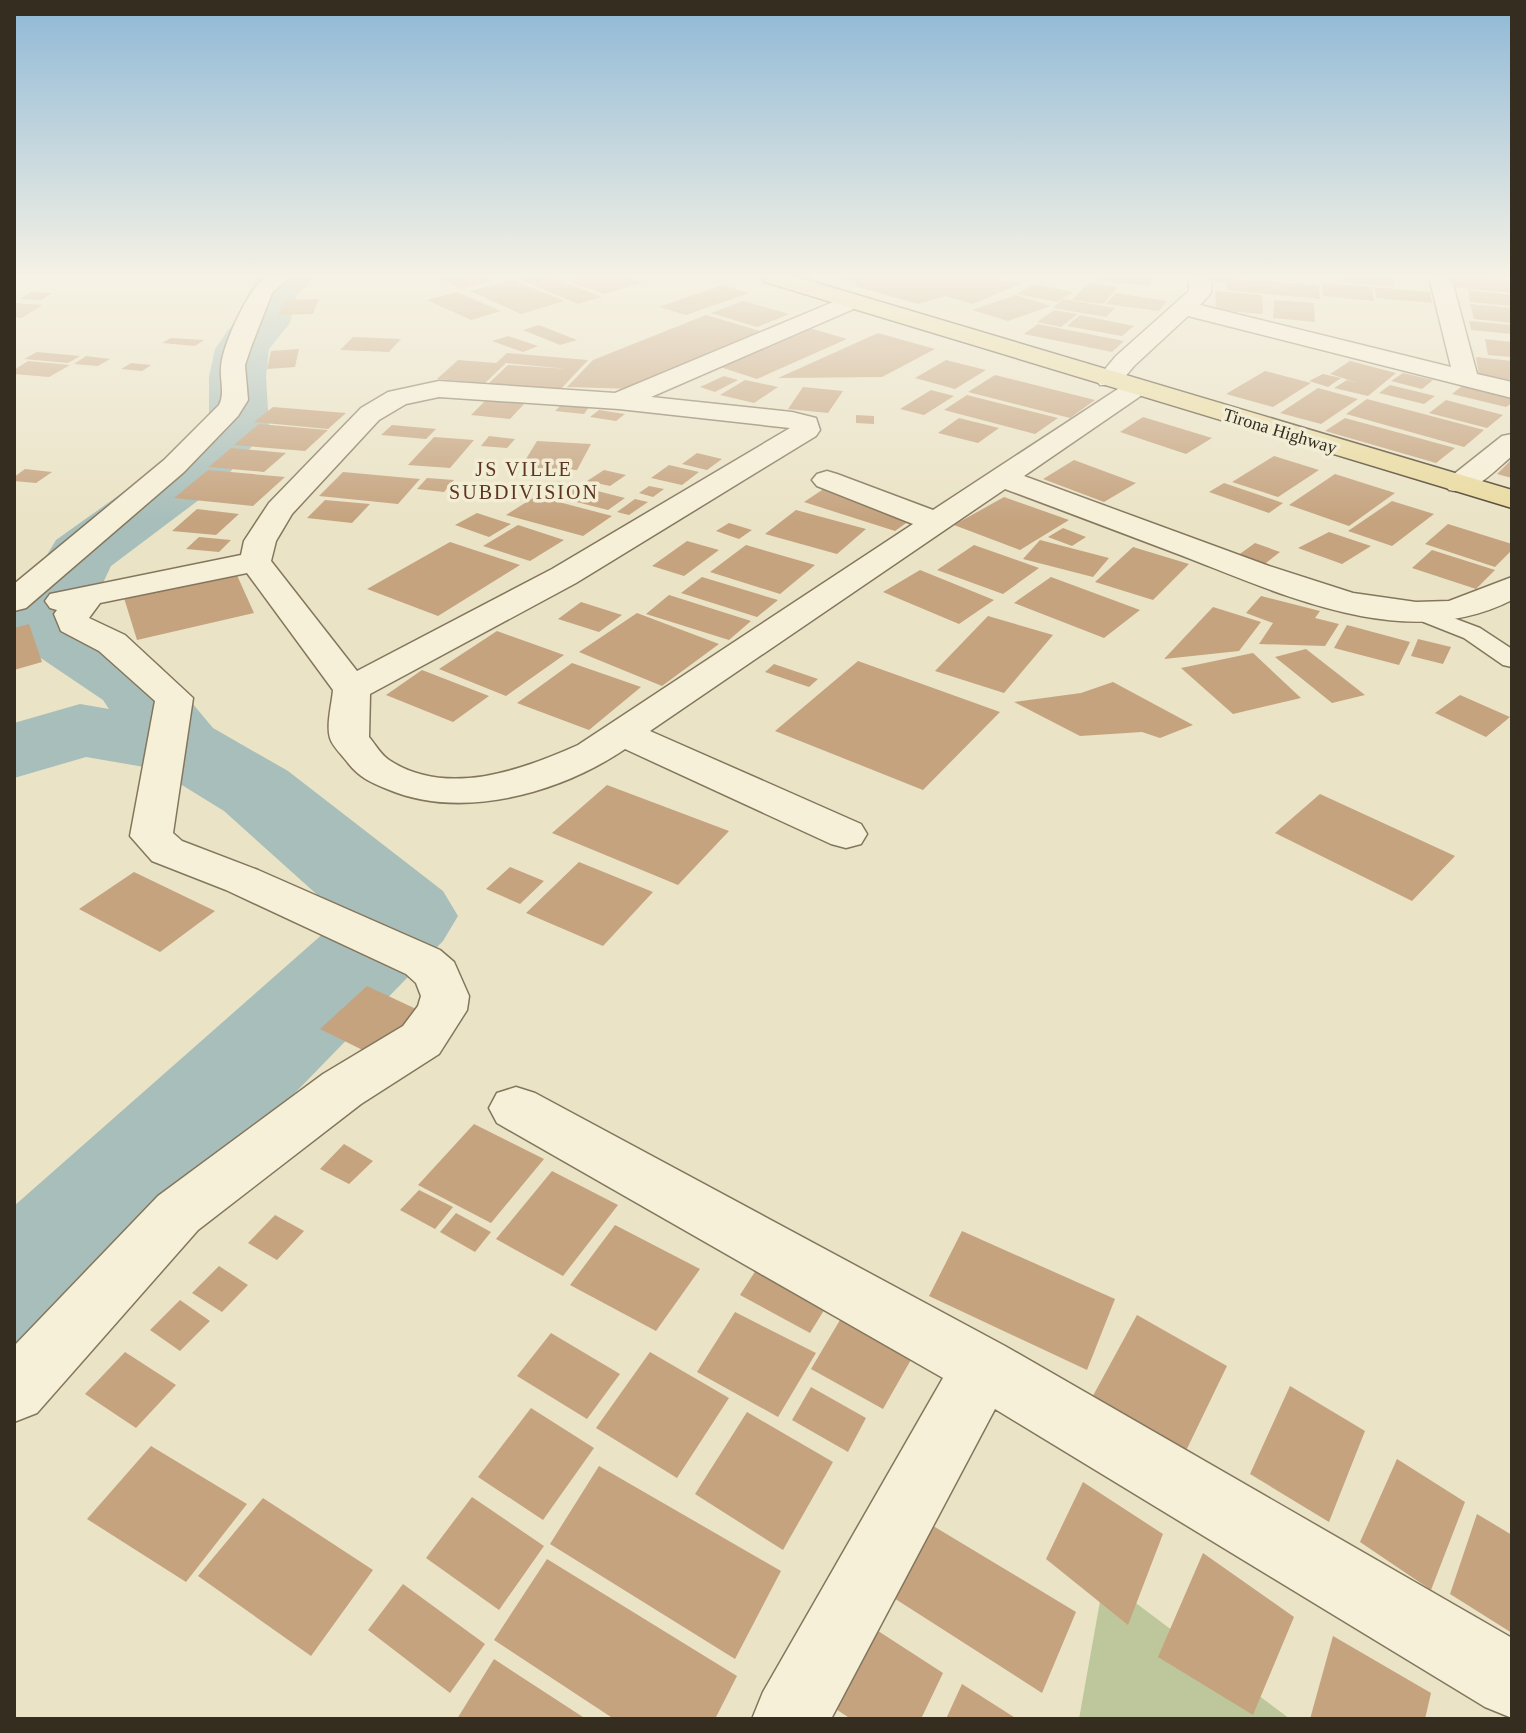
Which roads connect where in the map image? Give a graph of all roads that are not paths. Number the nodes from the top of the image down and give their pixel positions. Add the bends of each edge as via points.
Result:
1 (235, 358) edge
2 (720, 358) edge
3 (1036, 358) edge
4 (1128, 358) edge
5 (1382, 358) edge
6 (1461, 358) edge
7 (1466, 379) junction
8 (1123, 384) junction
9 (1512, 390) edge
10 (619, 401) junction
11 (1512, 442) edge
12 (1001, 477) junction
13 (827, 480) dead end
14 (1459, 484) junction
15 (1512, 499) edge
16 (936, 522) junction
17 (255, 562) junction
18 (1512, 587) edge
19 (81, 596) junction
20 (18, 609) edge
21 (1419, 612) junction
22 (1512, 660) edge
23 (352, 689) junction
24 (622, 733) junction
25 (846, 834) dead end
26 (516, 1108) dead end
27 (983, 1367) junction
28 (14, 1391) edge
29 (1512, 1680) edge
30 (790, 1719) edge

1 - 20 street via 235,400 229,410
2 - 10 street
3 - 8 main road, Tirona Highway
4 - 8 street
5 - 7 street
6 - 7 street
7 - 9 street
8 - 12 street
8 - 14 main road, Tirona Highway
10 - 17 street via 439,389 397,398 370,414 280,509 260,541
10 - 23 street via 792,420 806,424 806,430 564,576
11 - 14 street
12 - 16 street
12 - 21 street via 1275,580 1360,605
13 - 16 street
14 - 15 main road, Tirona Highway
16 - 24 street
17 - 19 street
17 - 23 street
18 - 21 street via 1453,611
19 - 20 street
19 - 28 street via 71,614 73,624 112,643 174,698 151,836 167,851 423,962 437,974 445,996 442,1010 421,1040 342,1089 178,1213
21 - 22 lane via 1472,633
23 - 24 street via 349,738 373,768 420,788 476,790 539,777
24 - 25 street
26 - 27 street
27 - 29 street
27 - 30 street

